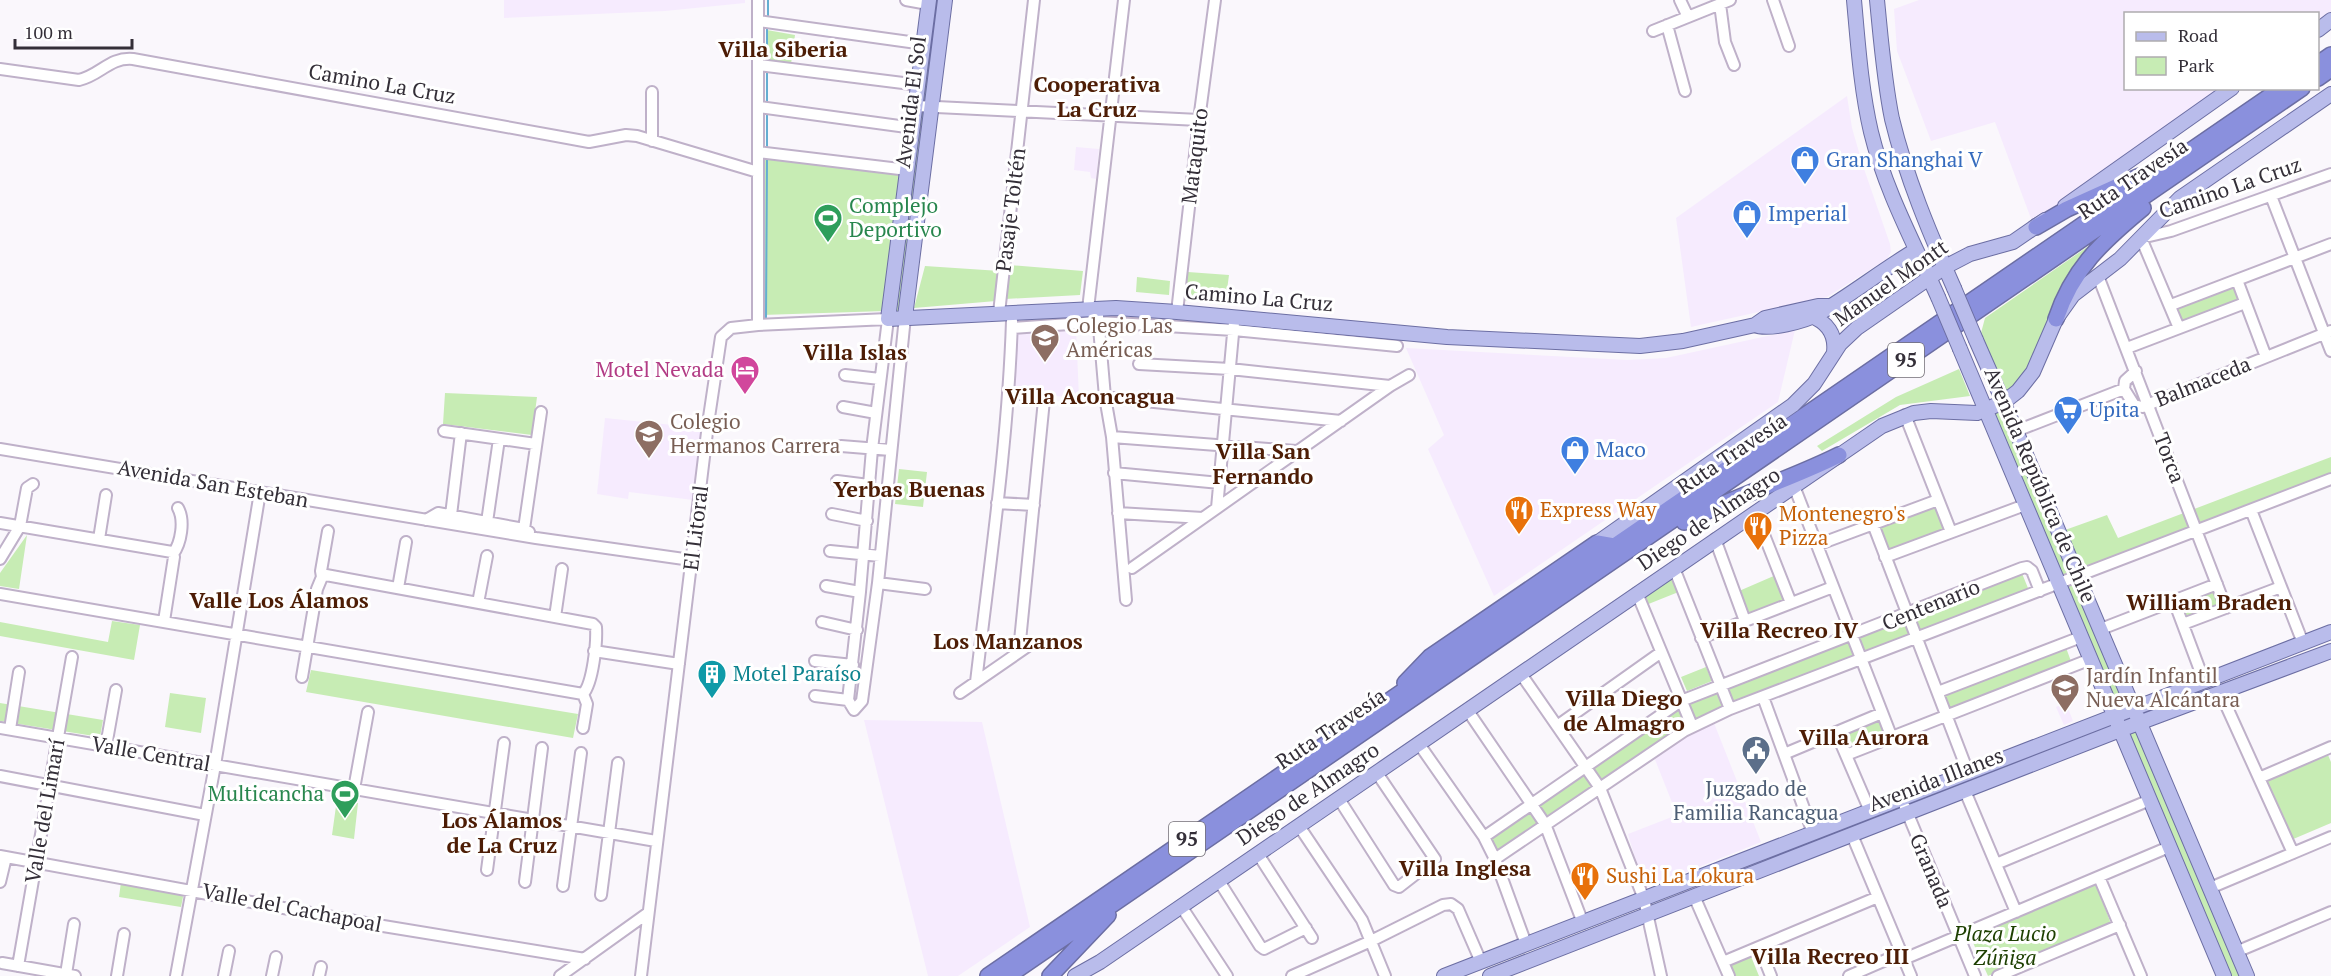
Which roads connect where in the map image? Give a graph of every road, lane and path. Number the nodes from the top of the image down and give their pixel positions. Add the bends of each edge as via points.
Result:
1 (758, 0) edge
2 (906, 0) edge
3 (945, 0) edge
4 (1034, 0) edge
5 (1124, 0) edge
6 (1215, 0) edge
7 (1680, 0) edge
8 (1773, 0) edge
9 (1854, 0) edge
10 (1877, 0) edge
11 (929, 2) edge
12 (1725, 2) edge
13 (1688, 17) junction
14 (2331, 20) edge
15 (758, 21) junction
16 (1667, 25) junction
17 (2319, 29) edge
18 (1653, 31) dead end
19 (924, 44) junction
20 (1789, 46) dead end
21 (1861, 64) junction
22 (759, 65) junction
23 (1734, 65) dead end
24 (0, 69) edge
25 (1884, 69) junction
26 (919, 85) junction
27 (2229, 90) edge
28 (2279, 90) edge
29 (2299, 90) edge
30 (1685, 91) dead end
31 (652, 92) dead end
32 (2331, 94) edge
33 (916, 106) junction
34 (932, 106) junction
35 (759, 107) junction
36 (1023, 111) junction
37 (1110, 115) junction
38 (1199, 120) junction
39 (914, 128) junction
40 (652, 141) junction
41 (2209, 146) junction
42 (758, 152) junction
43 (908, 171) junction
44 (758, 172) junction
45 (2331, 174) edge
46 (2271, 196) junction
47 (2036, 227) junction
48 (2141, 238) junction
49 (2331, 244) edge
50 (1916, 250) junction
51 (2295, 258) junction
52 (1945, 267) junction
53 (2098, 276) junction
54 (1929, 278) junction
55 (2237, 280) junction
56 (2246, 303) junction
57 (2171, 305) junction
58 (1828, 306) junction
59 (1006, 312) junction
60 (1177, 312) junction
61 (1095, 313) junction
62 (1811, 316) junction
63 (904, 317) junction
64 (1873, 317) junction
65 (888, 319) junction
66 (2056, 319) junction
67 (1234, 323) junction
68 (1755, 325) junction
69 (758, 326) junction
70 (1012, 328) junction
71 (2179, 328) junction
72 (2328, 332) edge
73 (1397, 346) dead end
74 (2127, 348) junction
75 (2331, 351) edge
76 (1834, 352) junction
77 (2266, 357) junction
78 (1139, 364) dead end
79 (1230, 369) junction
80 (2136, 371) junction
81 (845, 375) dead end
82 (1409, 375) dead end
83 (880, 379) junction
84 (1390, 386) junction
85 (2124, 389) junction
86 (1008, 393) junction
87 (1105, 397) junction
88 (2004, 402) junction
89 (2148, 404) junction
90 (843, 407) dead end
91 (1227, 408) junction
92 (1986, 411) junction
93 (541, 412) dead end
94 (876, 413) junction
95 (1905, 415) junction
96 (1341, 421) junction
97 (444, 431) dead end
98 (2016, 431) junction
99 (461, 433) junction
100 (1112, 437) junction
101 (499, 439) junction
102 (536, 444) junction
103 (1224, 444) junction
104 (841, 446) dead end
105 (0, 449) edge
106 (872, 449) junction
107 (891, 450) junction
108 (1296, 451) junction
109 (1839, 455) junction
110 (1114, 474) junction
111 (2331, 479) edge
112 (837, 481) dead end
113 (1220, 483) junction
114 (33, 484) dead end
115 (869, 485) junction
116 (1794, 486) junction
117 (260, 492) junction
118 (106, 495) dead end
119 (1938, 500) junction
120 (998, 503) junction
121 (1034, 505) junction
122 (2025, 505) junction
123 (178, 508) dead end
124 (1217, 508) junction
125 (2251, 510) junction
126 (1755, 512) junction
127 (1118, 513) junction
128 (832, 514) dead end
129 (452, 515) junction
130 (1203, 518) junction
131 (426, 520) junction
132 (867, 521) junction
133 (487, 522) junction
134 (0, 523) edge
135 (1873, 524) junction
136 (20, 526) junction
137 (524, 529) junction
138 (328, 531) dead end
139 (2197, 531) junction
140 (1951, 532) junction
141 (536, 538) junction
142 (99, 539) junction
143 (1715, 539) junction
144 (406, 542) dead end
145 (1597, 543) junction
146 (1817, 545) junction
147 (1614, 546) junction
148 (830, 551) dead end
149 (172, 554) junction
150 (863, 555) junction
151 (487, 556) dead end
152 (880, 556) junction
153 (1885, 557) junction
154 (0, 559) edge
155 (691, 560) junction
156 (1132, 568) dead end
157 (1603, 568) junction
158 (1674, 568) junction
159 (562, 569) dead end
160 (2078, 576) junction
161 (322, 577) junction
162 (878, 583) junction
163 (2059, 584) junction
164 (2217, 584) junction
165 (826, 586) dead end
166 (1833, 587) junction
167 (2281, 587) junction
168 (398, 588) junction
169 (925, 589) dead end
170 (2040, 591) junction
171 (860, 592) junction
172 (1637, 593) junction
173 (0, 594) edge
174 (1126, 600) dead end
175 (2174, 601) junction
176 (477, 603) junction
177 (1791, 603) junction
178 (2226, 608) junction
179 (1907, 614) junction
180 (555, 617) junction
181 (164, 621) junction
182 (1745, 621) junction
183 (822, 622) dead end
184 (2183, 624) junction
185 (2101, 629) junction
186 (856, 630) junction
187 (2331, 632) edge
188 (237, 634) junction
189 (1852, 636) junction
190 (2081, 636) junction
191 (1701, 638) junction
192 (1917, 639) junction
193 (2303, 643) junction
194 (307, 646) junction
195 (594, 651) junction
196 (2331, 651) edge
197 (1660, 653) junction
198 (72, 657) dead end
199 (1861, 660) junction
200 (815, 661) dead end
201 (679, 664) junction
202 (2116, 664) junction
203 (853, 665) junction
204 (2093, 666) junction
205 (19, 672) dead end
206 (1521, 674) junction
207 (302, 678) dead end
208 (2204, 681) junction
209 (976, 682) junction
210 (1720, 686) junction
211 (116, 690) dead end
212 (1938, 692) junction
213 (2220, 692) junction
214 (960, 693) dead end
215 (583, 694) junction
216 (815, 696) dead end
217 (1763, 696) junction
218 (848, 700) junction
219 (1681, 701) junction
220 (1387, 703) junction
221 (2134, 708) junction
222 (1730, 709) junction
223 (1468, 711) junction
224 (368, 712) dead end
225 (1882, 713) junction
226 (2114, 715) junction
227 (1947, 716) junction
228 (2140, 723) junction
229 (1557, 726) junction
230 (1692, 726) junction
231 (5, 728) edge
232 (583, 728) dead end
233 (2120, 730) junction
234 (1836, 732) junction
235 (58, 738) junction
236 (1892, 738) junction
237 (504, 743) dead end
238 (1419, 744) junction
239 (106, 746) junction
240 (542, 748) dead end
241 (2331, 748) edge
242 (580, 753) dead end
243 (1784, 754) junction
244 (1846, 755) junction
245 (618, 763) dead end
246 (215, 765) junction
247 (1587, 768) junction
248 (1968, 772) junction
249 (1377, 773) junction
250 (0, 776) edge
251 (2259, 778) junction
252 (50, 785) junction
253 (1600, 788) junction
254 (354, 789) junction
255 (1965, 791) junction
256 (1339, 799) junction
257 (1901, 799) junction
258 (2150, 800) junction
259 (1533, 805) junction
260 (1870, 811) junction
261 (495, 813) junction
262 (1907, 813) junction
263 (206, 815) junction
264 (533, 820) junction
265 (1545, 824) junction
266 (1299, 826) junction
267 (571, 827) junction
268 (609, 833) junction
269 (1813, 833) junction
270 (1852, 835) junction
271 (1484, 837) junction
272 (2331, 837) edge
273 (656, 841) junction
274 (2169, 847) junction
275 (2293, 853) junction
276 (1258, 854) junction
277 (3, 856) edge
278 (1495, 859) junction
279 (2199, 861) junction
280 (35, 862) junction
281 (1996, 864) junction
282 (487, 870) dead end
283 (2179, 870) junction
284 (2099, 877) junction
285 (1219, 881) junction
286 (0, 882) edge
287 (525, 882) dead end
288 (562, 886) dead end
289 (1137, 887) junction
290 (2210, 888) junction
291 (192, 889) junction
292 (601, 895) dead end
293 (1694, 896) junction
294 (1878, 897) junction
295 (1644, 899) junction
296 (1181, 906) junction
297 (2016, 912) junction
298 (2331, 912) edge
299 (648, 914) junction
300 (1647, 915) junction
301 (1583, 922) junction
302 (74, 924) dead end
303 (2120, 925) junction
304 (1306, 928) junction
305 (124, 934) dead end
306 (1959, 936) junction
307 (1312, 938) dead end
308 (1371, 941) junction
309 (1526, 944) junction
310 (230, 951) dead end
311 (2236, 952) junction
312 (1762, 956) dead end
313 (1903, 956) junction
314 (276, 957) dead end
315 (585, 959) junction
316 (1481, 962) junction
317 (1723, 962) junction
318 (2, 963) dead end
319 (18, 966) junction
320 (1513, 972) edge
321 (71, 975) edge
322 (117, 976) edge
323 (176, 976) edge
324 (224, 976) edge
325 (272, 976) edge
326 (560, 976) edge
327 (641, 976) edge
328 (988, 976) edge
329 (1008, 976) edge
330 (1050, 976) edge
331 (1075, 976) edge
332 (1227, 976) edge
333 (1292, 976) edge
334 (1385, 976) edge
335 (1444, 976) edge
336 (1490, 976) edge
337 (1660, 976) edge
338 (1729, 976) edge
339 (1771, 976) edge
340 (1849, 976) edge
341 (1911, 976) edge
342 (1975, 976) edge
343 (1998, 976) edge
344 (2141, 976) edge
345 (2224, 976) edge
346 (2247, 976) edge

1 - 15 street
2 - 11 street
3 - 34 main road, Avenida El Sol
4 - 36 street, Pasaje Toltén
5 - 37 street
6 - 38 street, Mataquito
7 - 13 street
8 - 20 street
9 - 21 main road, Avenida República de Chile
10 - 25 main road, Avenida República de Chile
11 - 19 main road, Avenida El Sol
12 - 13 street
12 - 23 street via 1725,42
13 - 16 street
14 - 17 main road
15 - 19 street
15 - 22 street
16 - 18 street
16 - 30 street
19 - 26 main road, Avenida El Sol
21 - 25 main road via 1873,60
21 - 50 main road, Avenida República de Chile via 1875,148
22 - 26 street
22 - 35 street
24 - 40 street, Camino La Cruz via 79,80 125,58 589,142 626,135
25 - 52 main road, Avenida República de Chile via 1902,157
26 - 33 main road, Avenida El Sol
27 - 47 main road, Manuel Montt
28 - 41 highway, Ruta Travesía / 95
29 - 41 highway, Ruta Travesía / 95
31 - 40 street
32 - 48 main road, Diego de Almagro via 2180,198
33 - 34 street
33 - 39 main road, Avenida El Sol
34 - 36 street
34 - 63 main road, Avenida El Sol
35 - 39 street
35 - 42 street
36 - 37 street
36 - 59 street, Pasaje Toltén
37 - 38 street
37 - 61 street
38 - 60 street, Mataquito
39 - 43 main road, Avenida El Sol
40 - 44 street, Camino La Cruz
41 - 47 highway via 2067,209
41 - 66 highway via 2094,252 2073,278
41 - 147 highway, Ruta Travesía / 95
41 - 157 highway, Ruta Travesía / 95
42 - 43 street
42 - 44 street
43 - 65 main road, Avenida El Sol
44 - 69 street
45 - 46 street, Camino La Cruz
46 - 48 street, Camino La Cruz
46 - 51 street
47 - 52 main road, Manuel Montt via 2007,244 1970,254
48 - 53 main road, Diego de Almagro
48 - 57 street
49 - 51 street
50 - 54 main road, Avenida República de Chile
50 - 58 main road, Camino La Cruz
51 - 55 street
51 - 72 street
52 - 54 main road, Manuel Montt
52 - 88 main road, Avenida República de Chile, bridge
53 - 66 main road, Diego de Almagro via 2073,295
53 - 74 street, Torca
54 - 64 main road, Manuel Montt
54 - 92 main road, Avenida República de Chile, bridge
55 - 56 street
55 - 57 street
56 - 71 street
56 - 77 street
57 - 71 street
58 - 62 main road, Camino La Cruz
58 - 64 main road
58 - 68 main road, Camino La Cruz via 1765,318
59 - 61 main road, Camino La Cruz
59 - 63 main road, Camino La Cruz
59 - 70 street, Pasaje Toltén
60 - 61 main road, Camino La Cruz
60 - 67 main road, Camino La Cruz
61 - 67 street
61 - 70 street
61 - 87 street
62 - 68 main road, Camino La Cruz via 1773,326
62 - 76 main road via 1829,328
63 - 65 main road, Camino La Cruz
63 - 107 street, Avenida El Sol
64 - 76 main road, Manuel Montt
65 - 69 street, Camino La Cruz
65 - 83 street, Avenida El Sol
66 - 88 main road, Diego de Almagro via 2033,372
67 - 68 main road, Camino La Cruz via 1629,346 1683,341
67 - 73 street
67 - 79 street
69 - 155 street, El Litoral via 731,328 721,337
70 - 86 street, Pasaje Toltén
71 - 74 street
72 - 75 street
72 - 77 street, Balmaceda
74 - 80 street, Torca
76 - 145 main road, Manuel Montt via 1807,392 1786,411
77 - 89 street, Balmaceda
78 - 79 street
79 - 84 street
79 - 91 street
80 - 85 street via 2125,381
80 - 89 street, Torca
81 - 83 street
82 - 84 street
83 - 94 street, Avenida El Sol
84 - 96 street
85 - 89 street, Balmaceda via 2134,405
85 - 98 street, Balmaceda
86 - 120 street, Pasaje Toltén
86 - 121 street via 1040,396 1044,400
87 - 91 street
87 - 100 street
88 - 92 main road, Diego de Almagro
88 - 98 main road, Avenida República de Chile
89 - 139 street, Torca
90 - 94 street
91 - 96 street
91 - 103 street
92 - 95 main road, Diego de Almagro
92 - 122 main road, Avenida República de Chile
93 - 102 street
94 - 106 street, Avenida El Sol
95 - 109 main road, Diego de Almagro
95 - 119 street
96 - 108 street
97 - 99 street
98 - 160 main road, Avenida República de Chile
99 - 101 street
99 - 129 street
100 - 103 street
100 - 110 street
101 - 102 street
101 - 133 street
102 - 137 street
103 - 108 street
103 - 113 street
104 - 106 street
105 - 117 street, Avenida San Esteban
106 - 107 street
106 - 115 street, Avenida El Sol
107 - 152 street, Avenida El Sol
108 - 124 street
109 - 116 main road, Diego de Almagro
109 - 157 highway via 1699,515
110 - 113 street
110 - 127 street
111 - 125 street, Centenario
112 - 115 street
113 - 124 street
114 - 136 street via 27,488
115 - 132 street, Avenida El Sol
116 - 126 main road, Diego de Almagro
116 - 146 street
117 - 131 street, Avenida San Esteban
117 - 188 street
118 - 142 street
119 - 135 street
119 - 140 street
120 - 121 street
120 - 209 street, Pasaje Toltén
121 - 209 street via 1024,648
122 - 140 street
122 - 163 main road, Avenida República de Chile
123 - 149 street via 182,519 177,548
124 - 130 street
125 - 139 street, Centenario
125 - 167 street
126 - 143 main road, Diego de Almagro
126 - 177 street
127 - 130 street
127 - 174 street
128 - 132 street
129 - 131 street, Avenida San Esteban via 438,513
129 - 133 street, Avenida San Esteban
130 - 156 street
131 - 141 street, Avenida San Esteban
132 - 150 street, Avenida El Sol
133 - 137 street, Avenida San Esteban
134 - 136 street
135 - 146 street
135 - 153 street
136 - 142 street
136 - 154 street
137 - 141 street, Avenida San Esteban
138 - 161 street
139 - 160 street, Centenario
139 - 164 street, Torca
140 - 153 street
141 - 155 street, Avenida San Esteban
142 - 149 street
143 - 158 main road, Diego de Almagro
143 - 182 street
144 - 168 street
145 - 147 highway
145 - 220 highway via 1430,657
146 - 166 street
147 - 220 highway, Ruta Travesía / 95
148 - 150 street
149 - 181 street
150 - 152 street
150 - 171 street, Avenida El Sol
151 - 176 street
152 - 162 street, Avenida El Sol
153 - 179 street
155 - 201 street, El Litoral
157 - 289 highway, Ruta Travesía / 95
158 - 172 main road, Diego de Almagro
158 - 191 street
159 - 180 street
160 - 163 street, Centenario
160 - 185 main road, Avenida República de Chile
161 - 168 street
161 - 194 street
162 - 169 street
162 - 218 street, Avenida El Sol via 862,701 854,710
163 - 170 street, Centenario
163 - 190 main road, Avenida República de Chile
164 - 175 street
164 - 178 street, Torca
165 - 171 street
166 - 177 street
166 - 189 street
167 - 178 street
167 - 193 street
168 - 176 street
170 - 179 street, Centenario via 2027,567
170 - 192 street, Centenario
171 - 186 street, Avenida El Sol
172 - 197 street
172 - 206 main road, Diego de Almagro
173 - 181 street
175 - 184 street
175 - 185 street
176 - 180 street
177 - 182 street
178 - 184 street
179 - 189 street, Centenario
179 - 192 street
180 - 195 street via 593,624
181 - 188 street
182 - 191 street
183 - 186 street
184 - 208 street
185 - 202 main road, Avenida República de Chile
186 - 203 street, Avenida El Sol
187 - 193 main road, Avenida Illanes
188 - 194 street
188 - 246 street
189 - 199 street
189 - 210 street, Centenario
190 - 204 main road, Avenida República de Chile
190 - 212 street
191 - 210 street
192 - 199 street, Centenario
192 - 212 street
193 - 208 main road, Avenida Illanes
194 - 207 street
194 - 215 street
195 - 201 street
195 - 215 street via 588,688
196 - 213 main road, Avenida Illanes
197 - 219 street
197 - 229 street
198 - 235 street, Valle del Limarí
199 - 217 street, Centenario
199 - 225 street
200 - 203 street
201 - 273 street, El Litoral
202 - 204 main road
202 - 221 main road, Avenida República de Chile
203 - 218 street, Avenida El Sol
204 - 226 main road, Avenida República de Chile
204 - 227 street
205 - 231 street
206 - 223 main road, Diego de Almagro
206 - 229 street
208 - 221 main road, Avenida Illanes
209 - 214 street
210 - 219 street, Centenario
210 - 222 street
211 - 239 street
212 - 227 street
213 - 228 main road, Avenida Illanes
213 - 251 street
215 - 232 street via 587,704
216 - 218 street
217 - 222 street, Centenario
217 - 243 street
219 - 230 street
219 - 247 street, Centenario
220 - 328 highway, Ruta Travesía / 95
221 - 226 main road, Avenida Illanes
221 - 228 main road, Avenida República de Chile
222 - 230 street, Centenario
223 - 238 main road, Diego de Almagro
223 - 259 street
224 - 254 street
225 - 234 street
225 - 236 street
226 - 233 main road, Avenida República de Chile
226 - 248 main road, Avenida Illanes
227 - 236 street
227 - 248 street
228 - 233 main road, Avenida Illanes
228 - 279 main road, Avenida República de Chile
229 - 247 street
230 - 253 street, Centenario
231 - 235 street, Valle Central
233 - 255 main road, Avenida Illanes
233 - 258 main road, Avenida República de Chile
234 - 243 street
234 - 244 street
235 - 239 street, Valle Central
235 - 252 street, Valle del Limarí
236 - 244 street
237 - 261 street
238 - 249 main road, Diego de Almagro
238 - 271 street
239 - 246 street, Valle Central
240 - 264 street
241 - 251 street
242 - 267 street
243 - 269 street
244 - 260 street
245 - 268 street
246 - 254 street, Valle Central
246 - 263 street
247 - 253 street
247 - 259 street, Centenario
248 - 257 main road, Avenida Illanes
249 - 256 main road, Diego de Almagro
249 - 256 street via 1435,859 1399,886 1394,885
250 - 252 street
251 - 275 street
252 - 263 street
252 - 280 street, Valle del Limarí
253 - 265 street, Centenario
253 - 295 street
254 - 261 street, Valle Central
255 - 262 main road, Avenida Illanes
255 - 281 street
256 - 266 main road, Diego de Almagro
257 - 260 main road, Avenida Illanes
257 - 262 street, Granada
258 - 274 main road, Avenida República de Chile
258 - 281 street
259 - 265 street
259 - 271 street, Centenario
260 - 269 main road, Avenida Illanes
261 - 264 street, Valle Central
261 - 282 street
262 - 270 main road, Avenida Illanes
262 - 306 street, Granada
263 - 291 street
264 - 267 street, Valle Central
264 - 287 street
265 - 278 street, Centenario
265 - 301 street
266 - 276 main road, Diego de Almagro
266 - 308 street via 1362,920
267 - 268 street, Valle Central
267 - 288 street
268 - 273 street, Valle Central
268 - 292 street
269 - 295 main road, Avenida Illanes
270 - 293 main road, Avenida Illanes
270 - 294 street
271 - 278 street
272 - 275 street
273 - 299 street, El Litoral
274 - 283 main road, Avenida República de Chile
274 - 284 street
275 - 290 street
276 - 285 main road, Diego de Almagro
276 - 304 street
277 - 280 street, Valle del Cachapoal
277 - 286 street
278 - 309 street
279 - 283 main road
279 - 290 main road, Avenida República de Chile
280 - 291 street, Valle del Cachapoal
280 - 319 street, Valle del Limarí
281 - 297 street
283 - 345 main road, Avenida República de Chile
284 - 297 street
284 - 303 street
285 - 296 main road, Diego de Almagro
285 - 304 street via 1264,949
289 - 329 highway, Ruta Travesía / 95
289 - 330 highway
290 - 311 main road, Avenida República de Chile
291 - 315 street, Valle del Cachapoal via 371,924
291 - 323 street
293 - 300 main road, Avenida Illanes
293 - 317 street
294 - 313 street
294 - 317 street
295 - 300 street
295 - 301 main road, Avenida Illanes
296 - 331 main road, Diego de Almagro
296 - 332 street
297 - 306 street
298 - 311 street
299 - 315 street
299 - 327 street, El Litoral
300 - 320 main road, Avenida Illanes
300 - 337 street
301 - 309 main road, Avenida Illanes
302 - 321 street
303 - 343 street
303 - 344 street
304 - 307 street
305 - 322 street
306 - 313 street
306 - 342 street, Granada
308 - 316 street via 1451,904 1458,909
308 - 333 street
308 - 334 street
309 - 316 main road, Avenida Illanes
310 - 324 street
311 - 346 main road, Avenida República de Chile
312 - 339 street
313 - 340 street
313 - 341 street
314 - 325 street
315 - 326 street
316 - 335 main road, Avenida Illanes
317 - 338 street
318 - 319 street
319 - 321 street
320 - 336 main road, Avenida Illanes

